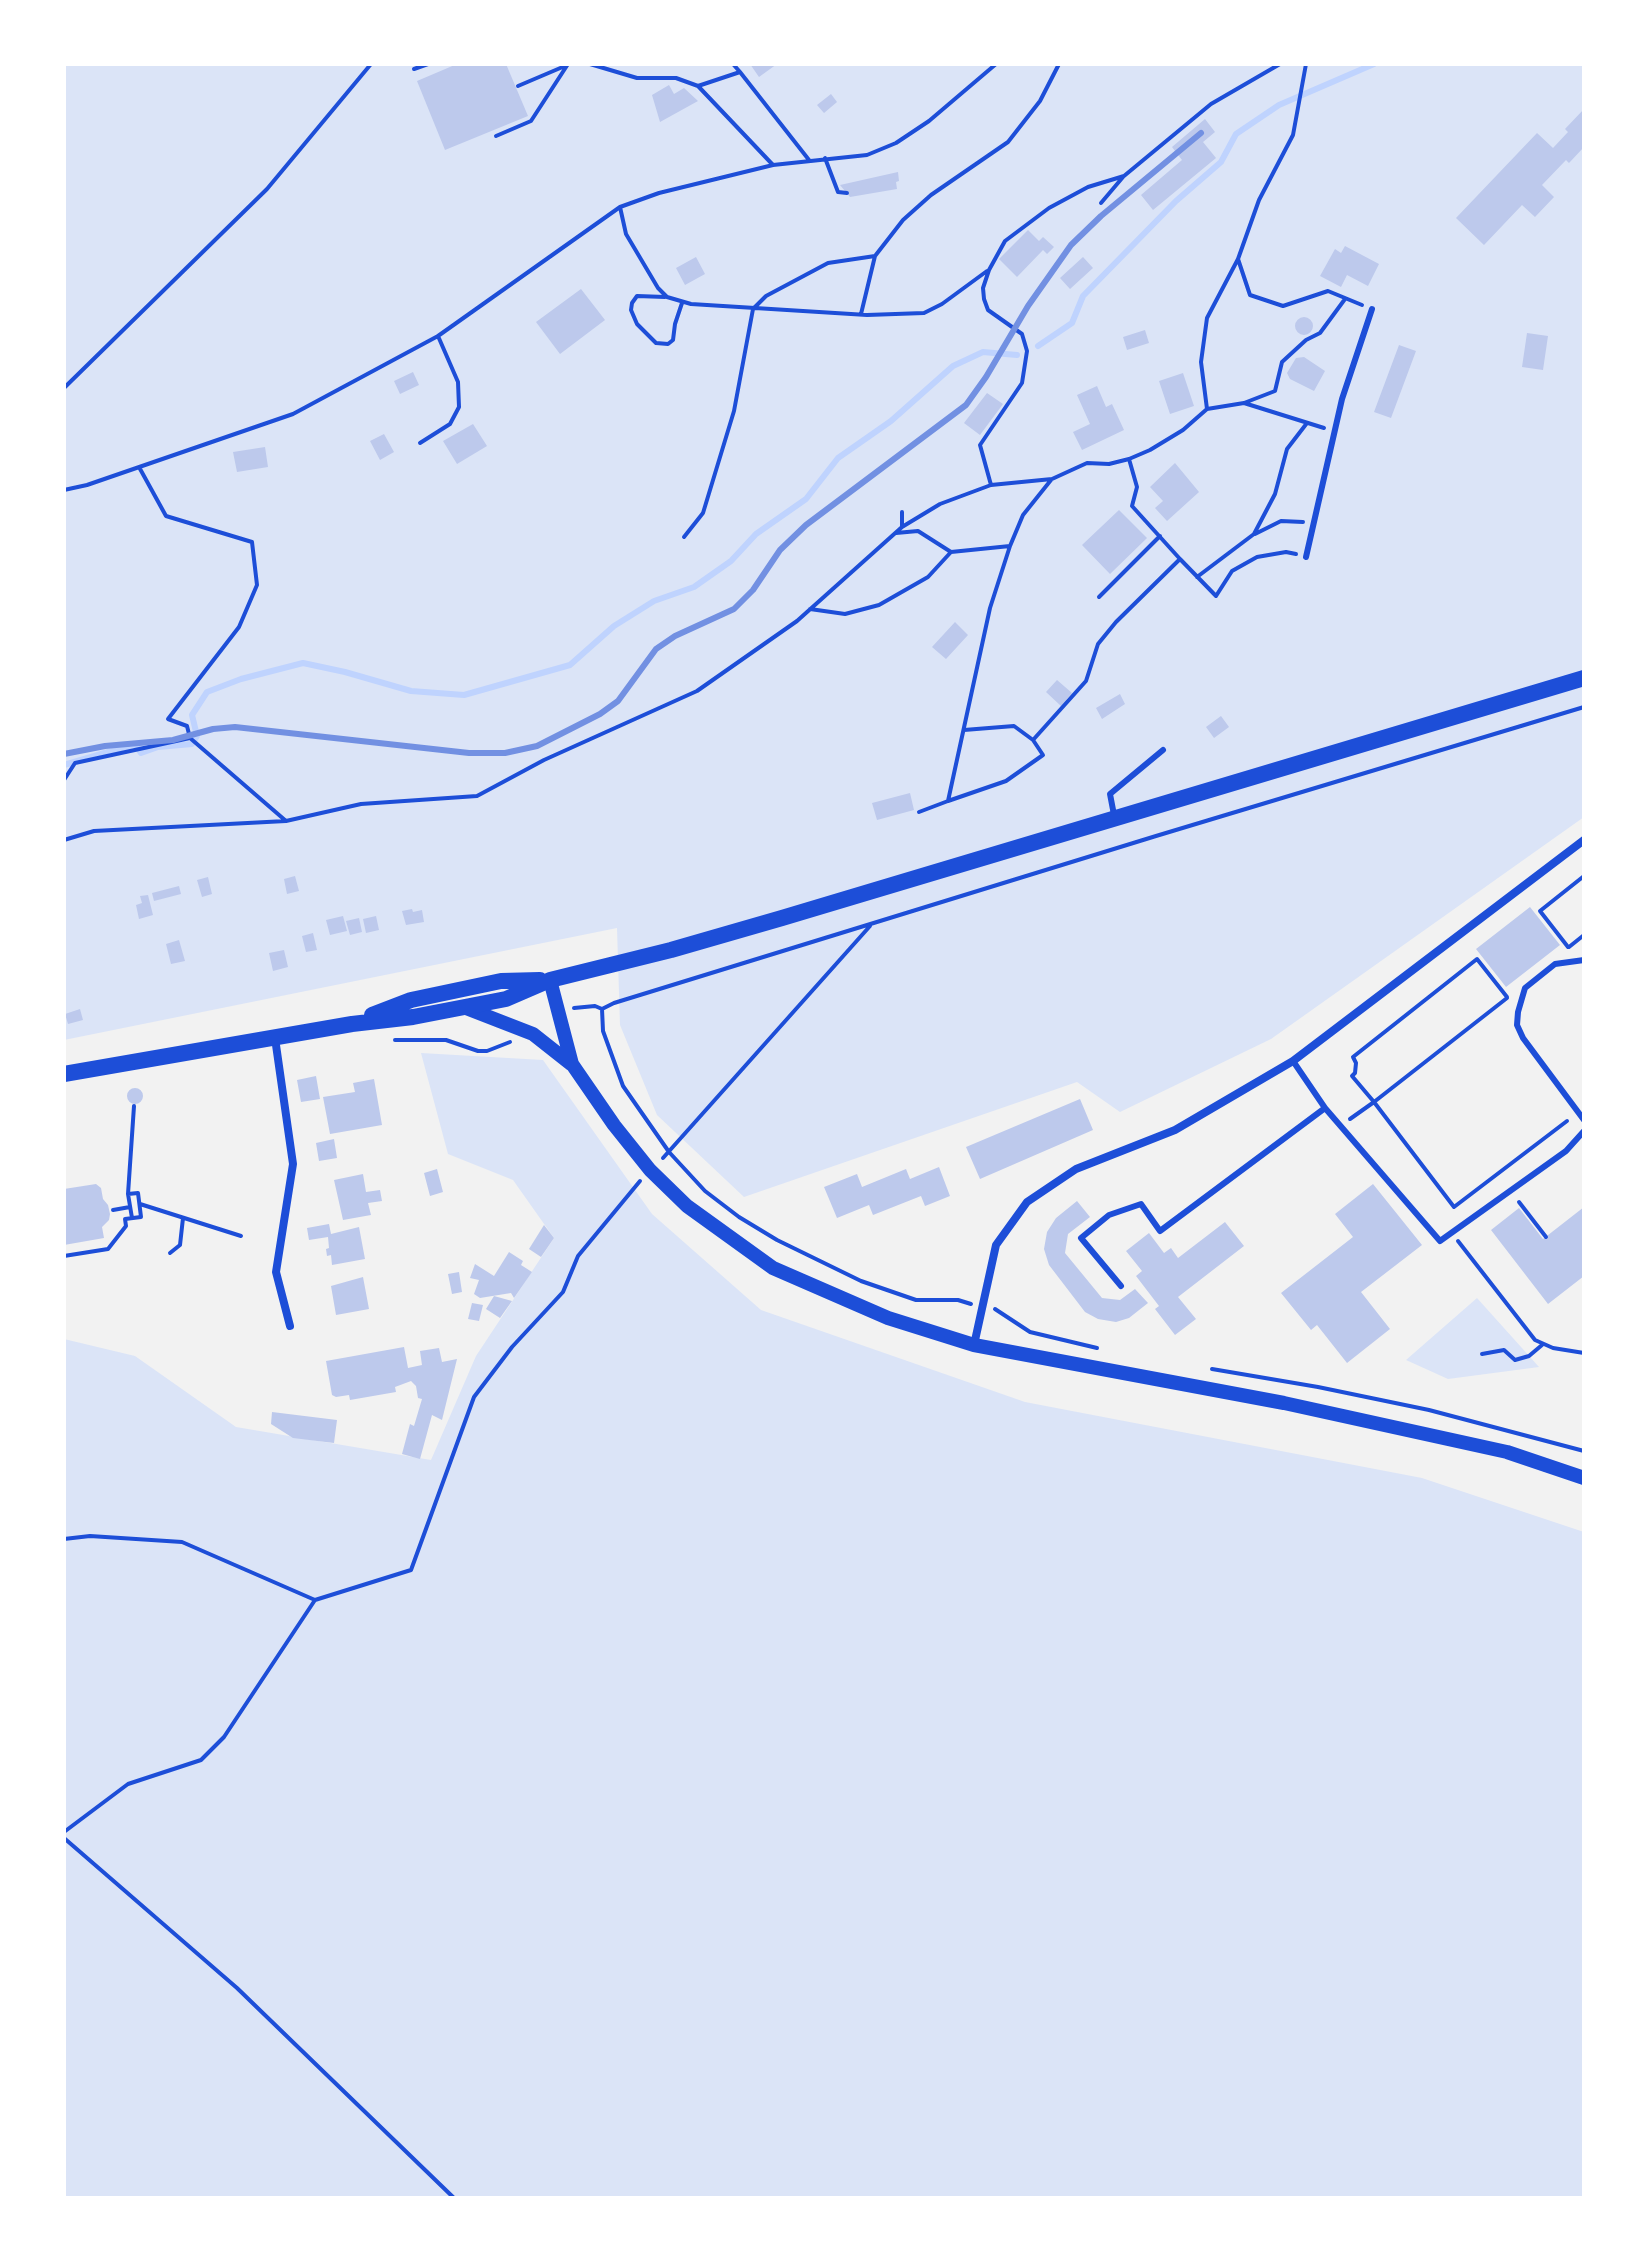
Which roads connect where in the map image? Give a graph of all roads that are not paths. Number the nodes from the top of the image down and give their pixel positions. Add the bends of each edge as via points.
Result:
1 (1372, 309) road end
2 (1306, 557) road end
3 (1584, 678) edge
4 (1163, 750) dead end
5 (1115, 819) junction
6 (1584, 840) edge
7 (1584, 960) edge
8 (550, 980) junction
9 (466, 1008) junction
10 (352, 1024) junction
11 (275, 1038) junction
12 (1293, 1061) junction
13 (572, 1064) junction
14 (64, 1074) edge
15 (1325, 1108) junction
16 (1584, 1120) edge
17 (1584, 1131) edge
18 (1121, 1286) dead end
19 (290, 1326) dead end
20 (974, 1345) junction
21 (1584, 1478) edge

1 - 2 lane via 1342,399
3 - 5 main road
4 - 5 lane via 1110,794
5 - 8 main road via 671,950
6 - 12 street
7 - 16 lane via 1555,964 1525,988 1517,1025
8 - 9 main road via 506,999
8 - 10 main road via 501,981 411,1000
8 - 13 street
9 - 10 main road
9 - 13 street via 518,1026
10 - 11 main road
11 - 14 main road
11 - 19 street via 293,1164 276,1272
12 - 15 lane
12 - 20 street via 1175,1130 1076,1169 1027,1202 996,1245
13 - 20 street via 650,1170 687,1206 773,1268 888,1318
15 - 17 lane via 1440,1241 1566,1151
15 - 18 lane via 1160,1231 1141,1204 1109,1215 1081,1238
20 - 21 street via 1284,1403 1507,1452

